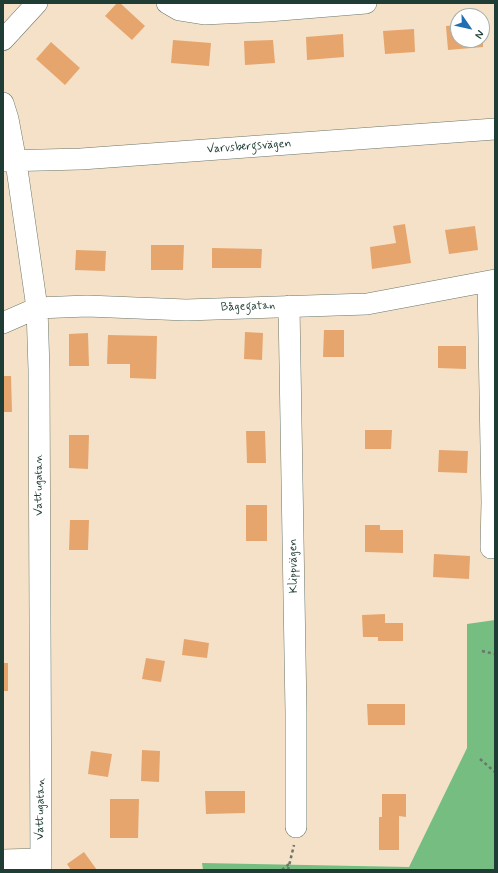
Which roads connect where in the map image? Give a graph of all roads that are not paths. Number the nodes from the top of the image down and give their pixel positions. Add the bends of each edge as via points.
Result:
1 (37, 3) edge
2 (167, 3) edge
3 (366, 3) edge
4 (3, 40) edge
5 (3, 103) edge
6 (495, 129) edge
7 (10, 161) edge
8 (491, 281) edge
9 (289, 306) junction
10 (37, 308) junction
11 (3, 323) edge
12 (494, 502) edge
13 (491, 548) dead end
14 (296, 827) road end
15 (3, 860) edge
16 (41, 865) edge

1 - 4 street
2 - 3 street via 179,10 204,14
5 - 7 street, Vattugatan via 8,119
6 - 7 street, Varvsbergsvägen via 81,159
7 - 10 street, Vattugatan
8 - 9 street, Bågegatan via 367,304
8 - 12 street
9 - 10 street, Bågegatan via 186,310 87,306
9 - 14 street, Klippvägen
10 - 11 street, Bågegatan
10 - 16 street, Vattugatan
12 - 13 street
15 - 16 street

